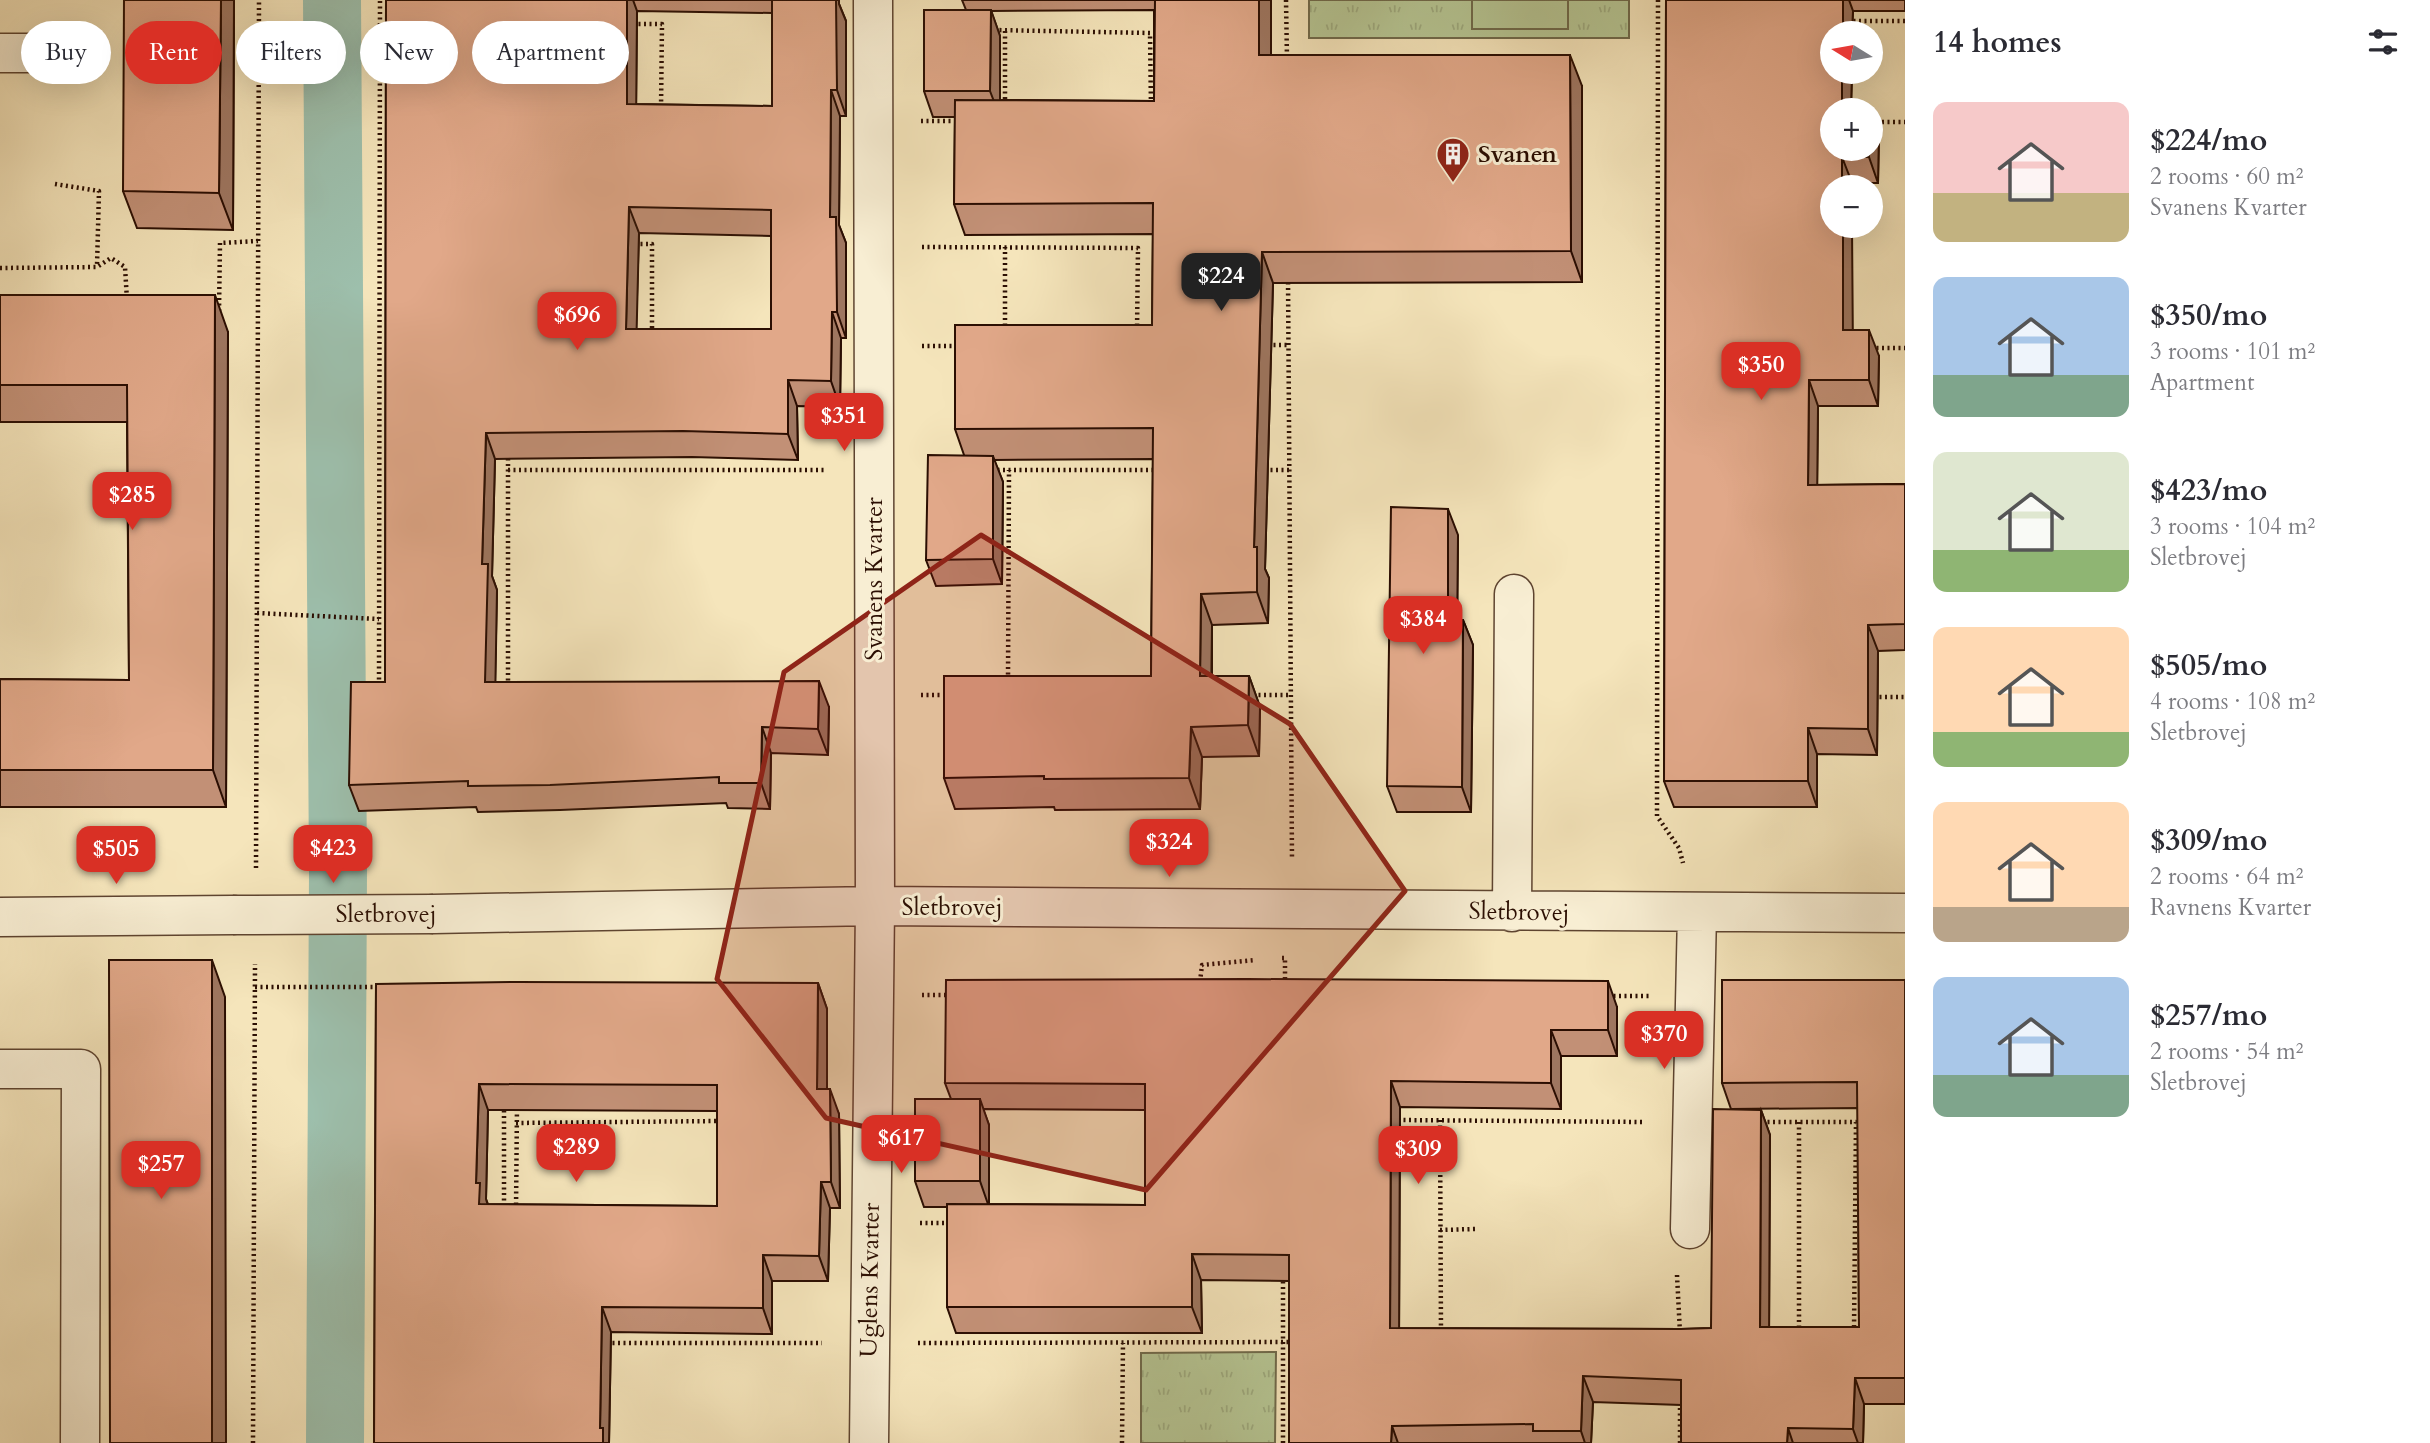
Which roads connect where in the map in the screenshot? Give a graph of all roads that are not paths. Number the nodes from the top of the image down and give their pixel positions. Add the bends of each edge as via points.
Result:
1 (873, 0) edge
2 (0, 53) edge
3 (21, 53) edge
4 (1514, 594) dead end
5 (875, 906) junction
6 (1512, 912) junction
7 (1697, 913) junction
8 (1905, 913) edge
9 (0, 917) edge
10 (0, 1069) edge
11 (1690, 1230) dead end
12 (80, 1443) edge
13 (869, 1443) edge

1 - 5 street, Svanens Kvarter
2 - 3 street
4 - 6 street
5 - 6 street, Sletbrovej
5 - 9 street, Sletbrovej, bridge
5 - 13 street, Uglens Kvarter
6 - 7 street, Sletbrovej
7 - 8 street, Sletbrovej
7 - 11 street
10 - 12 street via 81,1069

